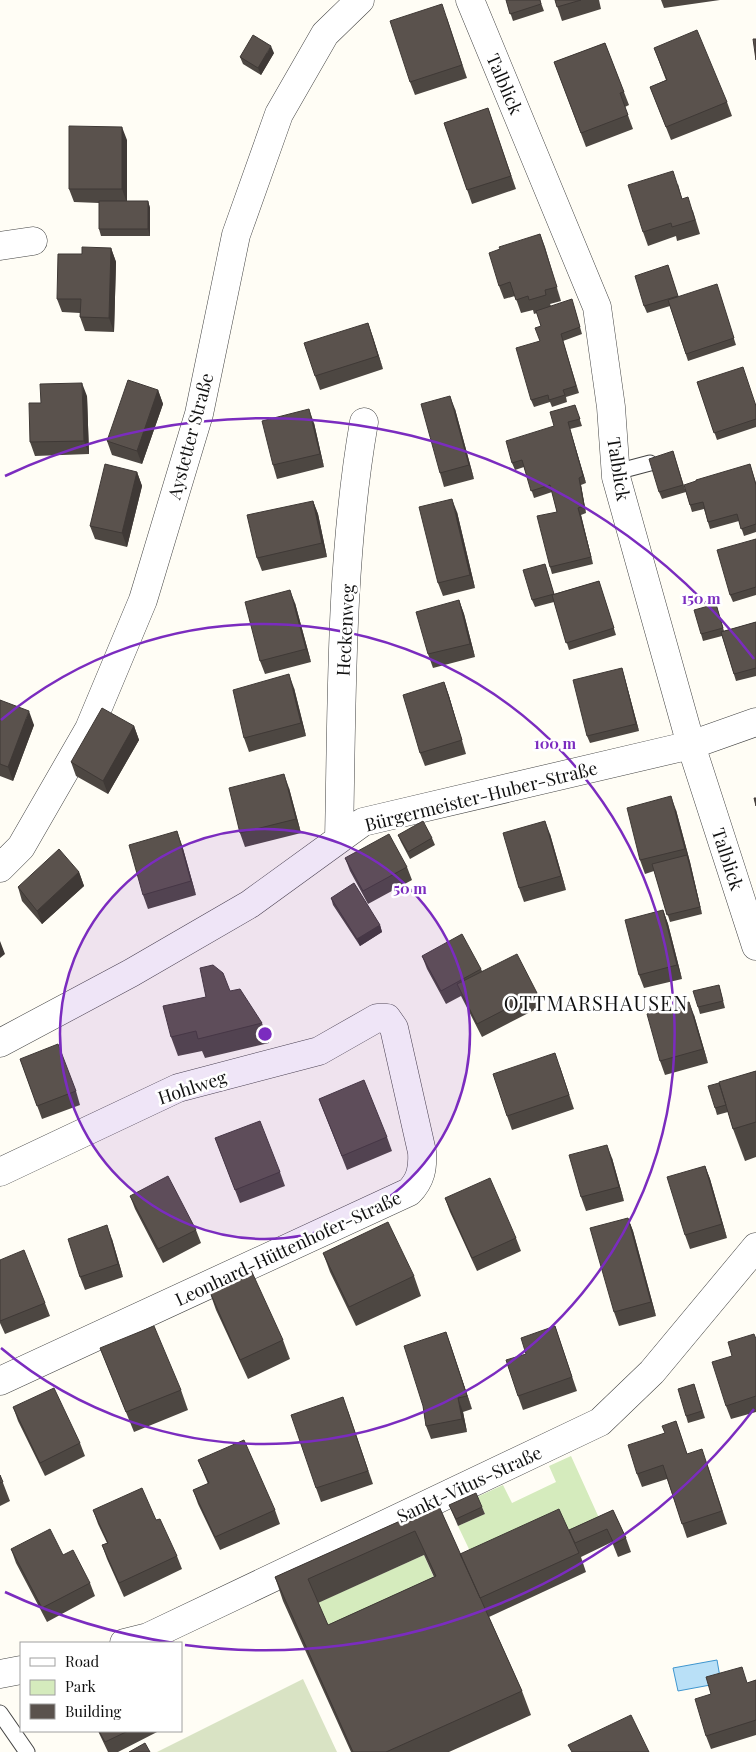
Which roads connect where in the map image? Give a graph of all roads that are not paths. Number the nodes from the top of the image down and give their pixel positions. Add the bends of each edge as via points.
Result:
1 (360, 0) edge
2 (470, 0) edge
3 (33, 241) dead end
4 (0, 246) edge
5 (364, 422) dead end
6 (650, 463) edge
7 (616, 472) junction
8 (756, 722) edge
9 (691, 745) junction
10 (339, 840) junction
11 (0, 868) edge
12 (756, 946) edge
13 (387, 1018) joint
14 (0, 1043) edge
15 (0, 1172) edge
16 (756, 1247) edge
17 (0, 1381) edge
18 (128, 1642) edge
19 (20, 1670) edge
20 (0, 1674) edge
21 (0, 1713) edge
22 (27, 1752) edge

1 - 11 street, Aystetter Straße via 325,34 279,114 236,235 199,414 143,600 89,729 21,847
2 - 7 street, Talblick via 597,307
3 - 4 street
5 - 10 street, Heckenweg via 354,484 348,562
6 - 7 lane
7 - 9 street, Talblick
8 - 9 street, Bürgermeister-Huber-Straße
9 - 10 street, Bürgermeister-Huber-Straße via 363,822
9 - 12 street, Talblick
10 - 14 street, Bürgermeister-Huber-Straße via 250,904
13 - 15 street, Hohlweg via 377,1018 319,1051 178,1088
13 - 17 street, Leonhard-Hüttenhofer-Straße via 394,1028 422,1152 423,1167 417,1184 408,1192
16 - 18 street, Sankt-Vitus-Straße via 652,1372 600,1422 148,1637
19 - 20 street
21 - 22 lane

